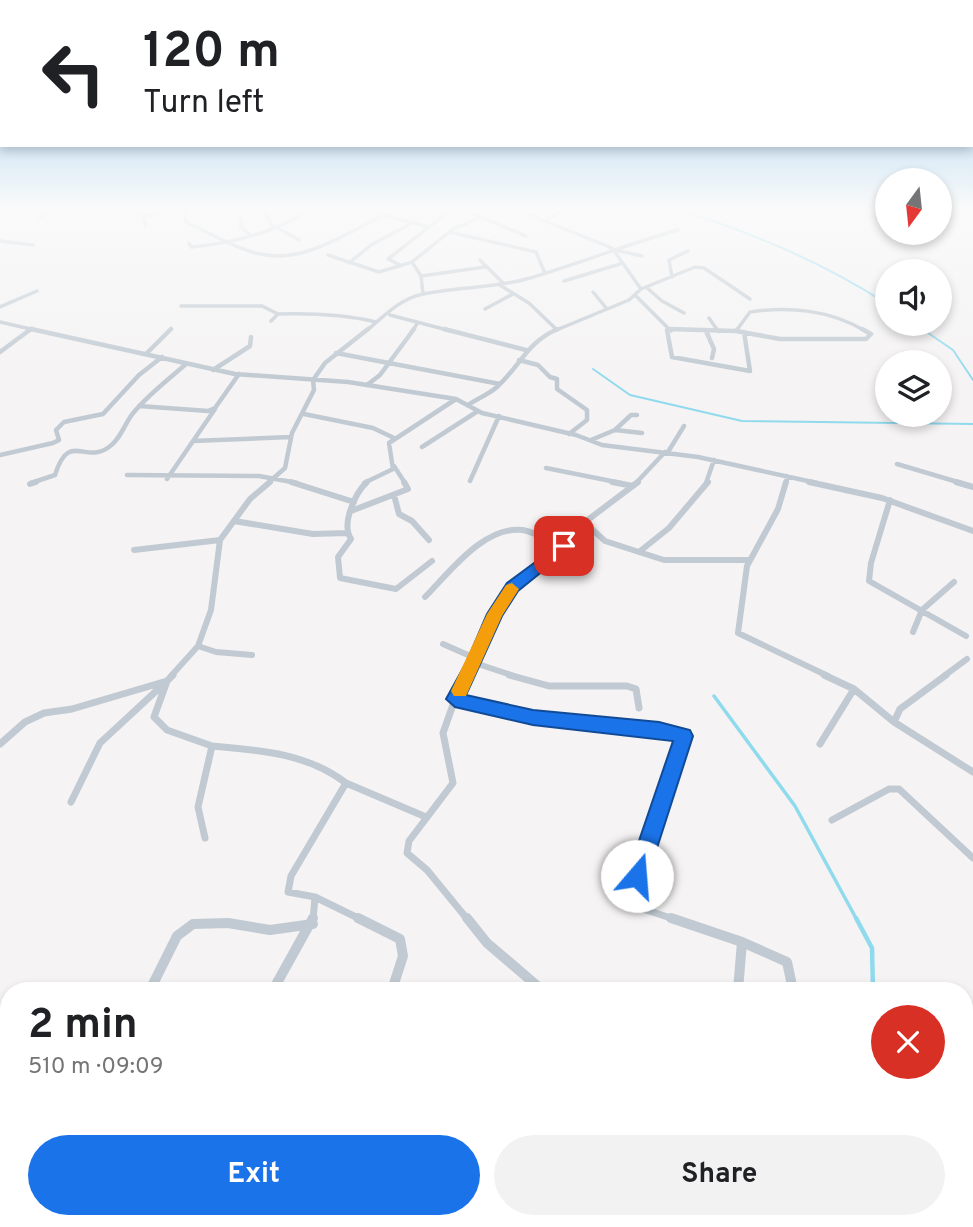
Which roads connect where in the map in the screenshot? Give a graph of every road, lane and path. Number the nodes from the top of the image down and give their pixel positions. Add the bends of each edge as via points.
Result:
1 (357, 266) edge
2 (398, 266) edge
3 (415, 266) edge
4 (542, 266) edge
5 (559, 266) edge
6 (613, 266) edge
7 (622, 266) edge
8 (668, 266) edge
9 (485, 267) joint
10 (544, 271) junction
11 (421, 276) junction
12 (672, 277) junction
13 (565, 281) dead end
14 (500, 283) junction
15 (644, 288) junction
16 (37, 291) dead end
17 (593, 292) dead end
18 (424, 294) junction
19 (513, 294) junction
20 (636, 296) junction
21 (750, 299) dead end
22 (181, 306) dead end
23 (0, 307) edge
24 (485, 309) dead end
25 (607, 309) junction
26 (684, 313) dead end
27 (278, 314) junction
28 (390, 315) junction
29 (709, 318) dead end
30 (271, 321) dead end
31 (0, 322) edge
32 (376, 322) junction
33 (417, 324) junction
34 (32, 328) junction
35 (171, 329) dead end
36 (556, 329) junction
37 (667, 330) junction
38 (706, 331) junction
39 (718, 331) junction
40 (736, 331) junction
41 (744, 332) junction
42 (251, 337) dead end
43 (526, 350) junction
44 (0, 352) edge
45 (146, 353) junction
46 (336, 353) junction
47 (162, 357) junction
48 (712, 358) dead end
49 (519, 360) junction
50 (186, 364) junction
51 (387, 364) junction
52 (213, 370) junction
53 (239, 374) junction
54 (313, 380) junction
55 (500, 384) junction
56 (366, 385) junction
57 (456, 399) junction
58 (468, 405) junction
59 (139, 406) junction
60 (215, 408) junction
61 (478, 411) junction
62 (304, 414) junction
63 (637, 415) dead end
64 (499, 416) junction
65 (684, 426) dead end
66 (615, 430) junction
67 (642, 433) dead end
68 (569, 434) junction
69 (290, 437) junction
70 (394, 438) junction
71 (591, 440) junction
72 (193, 441) junction
73 (422, 447) dead end
74 (666, 452) junction
75 (0, 455) edge
76 (714, 460) junction
77 (897, 464) dead end
78 (394, 466) junction
79 (546, 468) dead end
80 (127, 475) dead end
81 (787, 476) junction
82 (167, 479) junction
83 (277, 479) junction
84 (470, 481) dead end
85 (30, 484) dead end
86 (633, 486) junction
87 (973, 487) edge
88 (394, 495) junction
89 (890, 500) junction
90 (354, 502) junction
91 (351, 511) junction
92 (234, 521) junction
93 (584, 522) junction
94 (973, 531) edge
95 (347, 533) junction
96 (220, 540) junction
97 (429, 540) dead end
98 (564, 546) junction
99 (134, 550) dead end
100 (639, 552) junction
101 (748, 560) junction
102 (432, 561) dead end
103 (954, 582) dead end
104 (425, 597) dead end
105 (922, 610) junction
106 (912, 632) dead end
107 (966, 636) dead end
108 (443, 644) dead end
109 (198, 646) junction
110 (252, 655) dead end
111 (967, 659) dead end
112 (476, 661) junction
113 (167, 681) junction
114 (854, 689) junction
115 (455, 699) junction
116 (639, 708) dead end
117 (894, 722) junction
118 (0, 744) edge
119 (820, 744) dead end
120 (212, 746) junction
121 (973, 772) edge
122 (346, 783) junction
123 (71, 802) dead end
124 (426, 817) junction
125 (832, 820) dead end
126 (205, 838) dead end
127 (973, 859) edge
128 (315, 897) junction
129 (313, 924) junction
130 (742, 942) junction
131 (154, 982) edge
132 (278, 982) edge
133 (394, 982) edge
134 (533, 982) edge
135 (739, 982) edge
136 (791, 982) edge

1 - 2 street via 375,273
3 - 11 street
4 - 10 street
5 - 10 street
6 - 13 street
7 - 15 street
8 - 12 street
9 - 11 street
9 - 14 street
10 - 14 street
11 - 18 street
12 - 15 street
12 - 21 street via 704,268
14 - 18 street
14 - 19 street
15 - 20 street
15 - 26 street
16 - 23 street
17 - 25 street
18 - 28 street via 405,301
19 - 24 street
19 - 36 street
20 - 25 street
20 - 37 street via 662,319
22 - 27 street via 262,306
25 - 36 street
27 - 30 street
27 - 32 street via 340,314
28 - 32 street
28 - 33 street
29 - 39 street
31 - 34 street
32 - 46 street
33 - 43 street
33 - 51 street
34 - 44 street
34 - 45 street
35 - 45 street
36 - 43 street
37 - 38 street
37 - 41 street via 672,357 750,371
38 - 39 street
38 - 48 street via 715,349
39 - 40 street
40 - 41 street
40 - 41 street via 750,312 775,309 833,314 872,334 866,339 780,339
42 - 52 street via 250,346
43 - 49 street
45 - 47 street
46 - 51 street
46 - 54 street
47 - 50 street
47 - 75 street via 103,414 64,422 56,430 59,440 49,447
49 - 55 street
49 - 68 street via 539,366 557,379 557,389 587,410 587,420
50 - 52 street
50 - 59 street
51 - 55 street
51 - 56 street
52 - 53 street
53 - 54 street
53 - 60 street
54 - 56 street
54 - 62 street via 314,390
55 - 58 street
56 - 57 street
57 - 58 street
57 - 70 street
58 - 61 street
59 - 60 street
59 - 85 street via 108,449 66,452 54,475
60 - 72 street
61 - 64 street
61 - 73 street
62 - 69 street
62 - 70 street via 381,429
63 - 66 street
64 - 68 street
64 - 84 street
65 - 74 street
66 - 67 street
66 - 71 street
68 - 71 street
69 - 72 street
69 - 83 street via 290,455
70 - 78 street via 387,446
71 - 74 street
72 - 82 street
74 - 76 street
74 - 86 street
76 - 81 street
76 - 100 street via 710,480 669,528
77 - 87 street
78 - 88 street via 408,489
78 - 90 street via 366,480
79 - 86 street
80 - 82 street
81 - 89 street
81 - 101 street via 781,504
82 - 83 street
83 - 90 street
83 - 92 street via 250,499
86 - 93 street
88 - 91 street
88 - 97 street via 399,513
89 - 94 street
89 - 105 street via 869,581
90 - 91 street
91 - 95 street
92 - 95 street via 313,534
92 - 96 street
93 - 98 street
93 - 100 street via 605,541
95 - 102 street via 351,539 338,557 340,578 396,589
96 - 99 street
96 - 109 street via 211,610
98 - 104 street via 511,530 462,559
98 - 112 street via 513,587 495,614
100 - 101 street via 664,561
101 - 114 street via 738,633
103 - 105 street
105 - 106 street
105 - 107 street
108 - 112 street
109 - 110 street
109 - 113 street
111 - 117 street via 900,709
112 - 115 street
112 - 116 street via 556,687 620,683 636,689
113 - 118 street via 44,713 25,722
113 - 120 street via 154,717 167,730
113 - 123 street via 100,743
114 - 117 street
114 - 119 street
115 - 124 street via 443,733 453,783
115 - 130 street via 533,717 684,736 637,876 634,899 646,910
117 - 121 street
120 - 122 street via 302,760 336,773
120 - 126 street via 198,807
122 - 124 street
122 - 128 street via 291,876 288,892
124 - 134 street via 409,841 407,853 427,870 487,943
125 - 127 street via 889,789 899,789
128 - 129 street
128 - 133 street via 400,939 402,957
129 - 131 street via 270,930 228,923 193,924 177,936
129 - 132 street
130 - 135 street
130 - 136 street via 787,962

